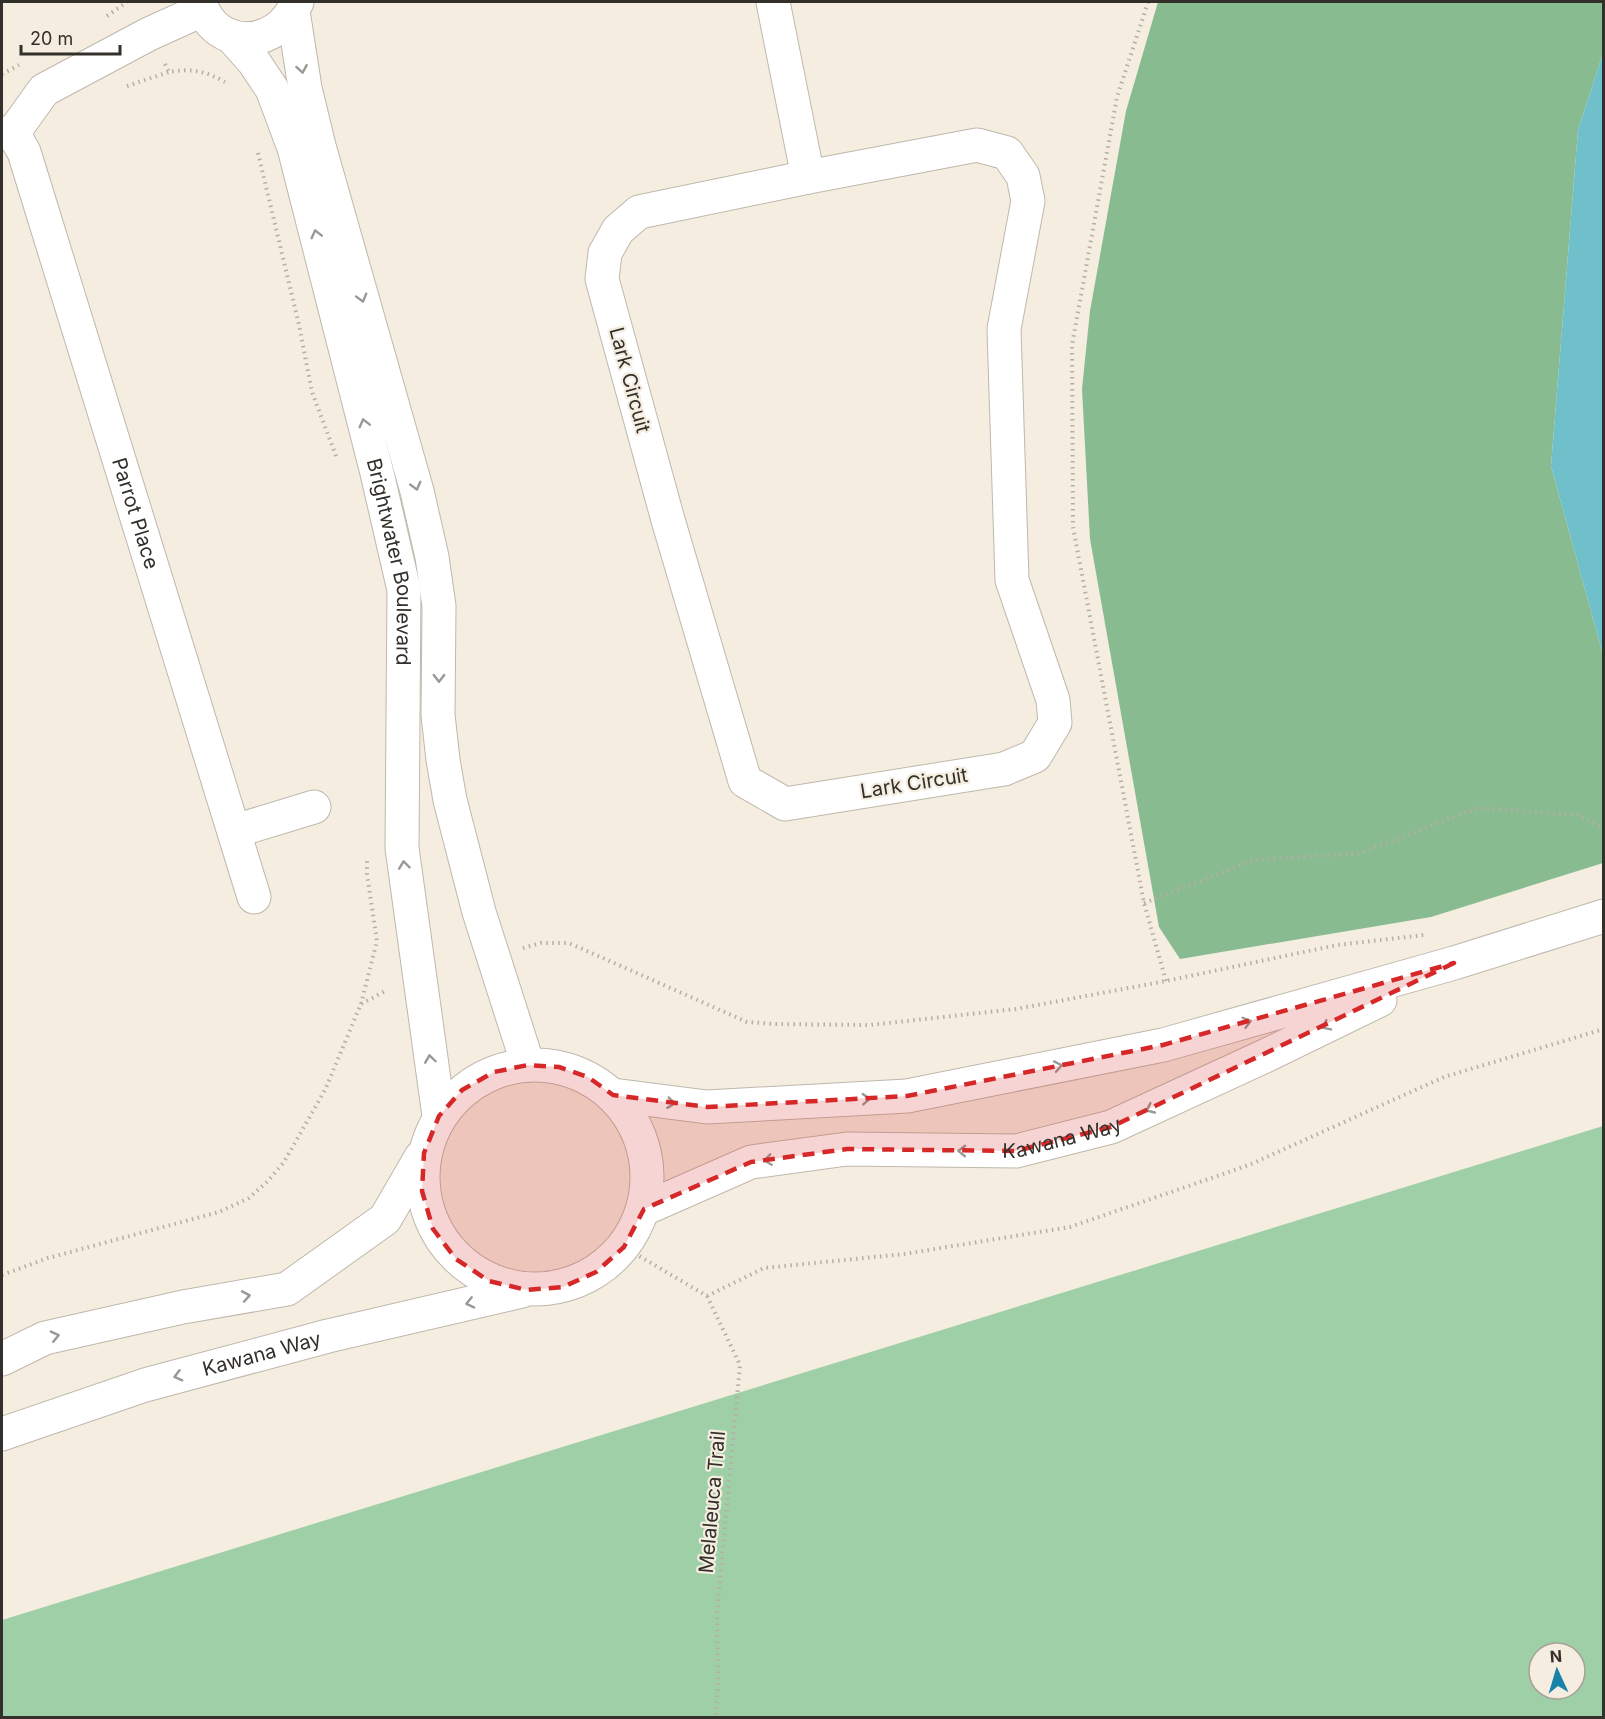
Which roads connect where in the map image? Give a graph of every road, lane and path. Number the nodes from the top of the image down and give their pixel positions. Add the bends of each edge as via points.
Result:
1 (773, 2) edge
2 (1148, 2) edge
3 (201, 5) edge
4 (295, 6) edge
5 (231, 36) junction
6 (163, 61) dead end
7 (169, 72) junction
8 (119, 89) dead end
9 (231, 90) dead end
10 (7, 133) edge
11 (256, 146) dead end
12 (808, 177) junction
13 (337, 459) dead end
14 (314, 807) dead end
15 (1604, 829) edge
16 (235, 831) junction
17 (367, 851) dead end
18 (254, 897) dead end
19 (1144, 903) junction
20 (1604, 916) edge
21 (1429, 934) dead end
22 (494, 956) junction
23 (1454, 963) junction
24 (419, 978) junction
25 (1166, 981) junction
26 (361, 1004) junction
27 (1604, 1029) edge
28 (528, 1065) junction
29 (613, 1095) junction
30 (439, 1116) junction
31 (424, 1153) junction
32 (644, 1209) junction
33 (624, 1247) junction
34 (2, 1275) edge
35 (527, 1290) junction
36 (707, 1296) junction
37 (2, 1359) edge
38 (2, 1434) edge
39 (715, 1718) edge

1 - 12 street
2 - 19 path via 1117,97 1072,345 1072,527
3 - 5 street, Brightwater Boulevard via 210,21
3 - 10 street via 44,90
4 - 5 street via 284,24 273,32 245,39
4 -> 22 street, Brightwater Boulevard via 305,88 319,146 414,480 432,557 439,606 438,715 442,760 479,912
24 -> 5 street, Brightwater Boulevard via 402,848 404,590 294,148 272,89
6 - 7 path
7 - 8 path
7 - 9 path via 186,68 205,73 224,81
10 - 16 street, Parrot Place via 24,152
11 - 13 path via 300,325 312,392
12 - 12 street, Lark Circuit via 639,212 618,230 605,253 602,279 668,520 746,781 785,804 1004,769 1035,756 1055,723 1053,700 1012,580 1004,329 1028,201 1023,176 1007,153 977,145
14 - 16 street
15 - 19 path via 1579,815 1477,808 1361,853 1254,860
16 - 18 street, Parrot Place
17 - 26 path via 377,941
19 - 25 path
20 - 23 street, Kawana Way
21 - 25 path via 1337,945
22 - 25 path via 541,943 568,943 747,1022 775,1024 870,1025 1016,1010
22 - 28 street, Brightwater Boulevard
29 -> 23 street, Kawana Way via 707,1107 907,1096 1163,1046
23 -> 32 street, Kawana Way via 1111,1127 1016,1151 847,1149 751,1162
24 - 26 path
30 -> 24 street, Brightwater Boulevard
26 - 34 path via 325,1090 284,1162 249,1198 219,1212 48,1258
27 - 36 path via 1444,1077 1249,1165 1070,1227 904,1254 764,1268
28 - 29 street via 559,1067 588,1077
28 - 30 street via 494,1072 462,1090
29 - 32 street via 632,1119 645,1148 648,1178
30 - 31 street
31 - 35 street via 422,1191 433,1228 456,1259 489,1281
37 -> 31 street via 45,1338 287,1289 385,1219
32 - 33 street
33 - 35 street via 597,1272 563,1287
33 - 36 path
35 -> 38 street, Kawana Way via 145,1384
36 - 39 path, Melaleuca Trail via 740,1365 717,1611

